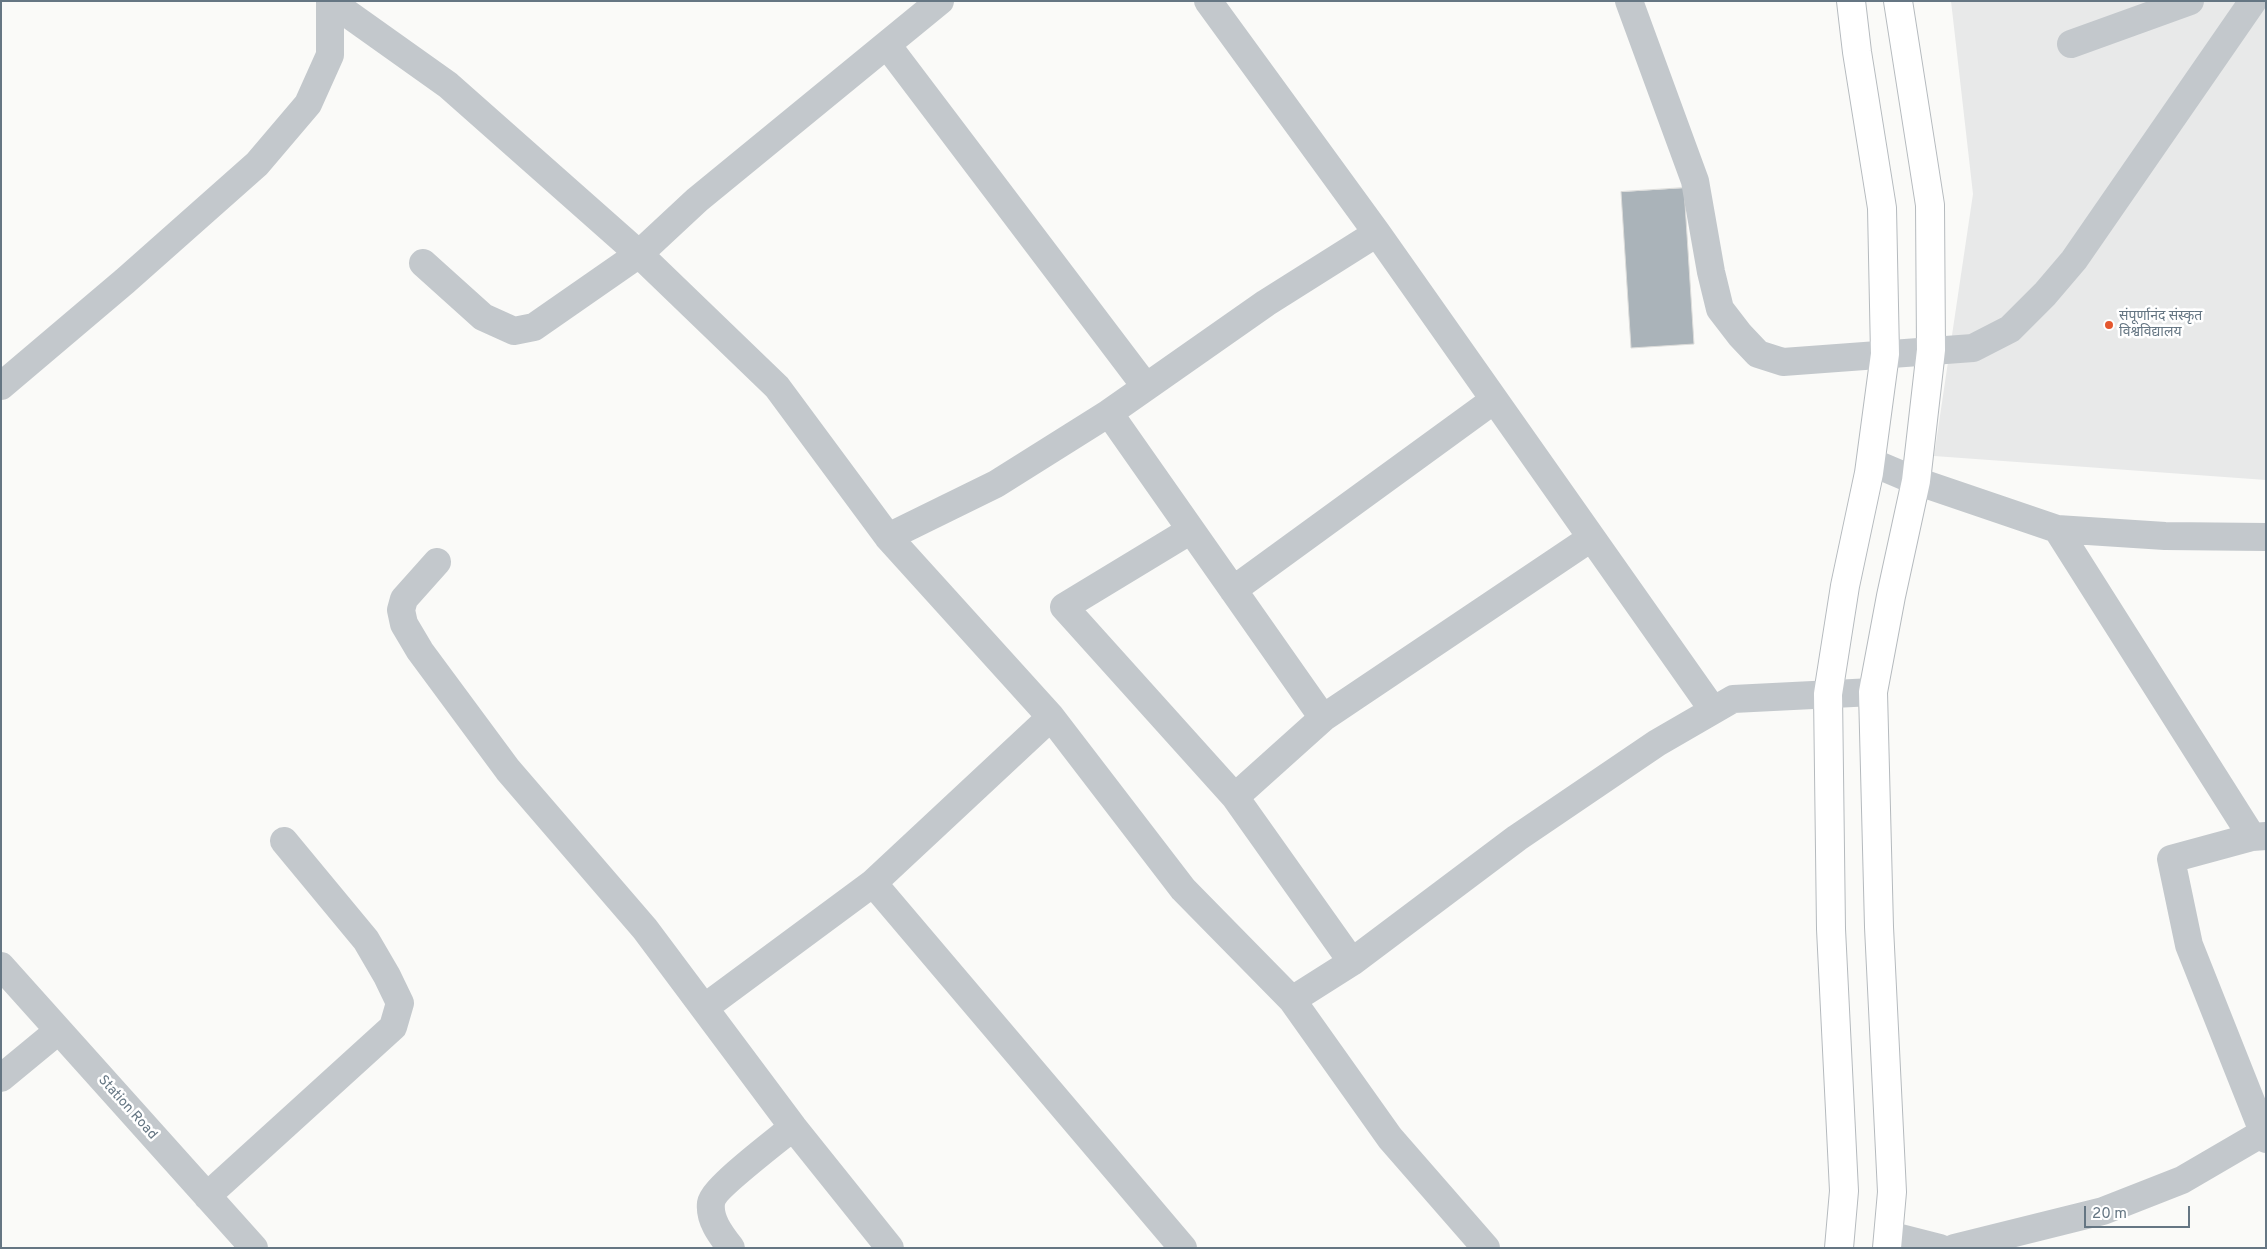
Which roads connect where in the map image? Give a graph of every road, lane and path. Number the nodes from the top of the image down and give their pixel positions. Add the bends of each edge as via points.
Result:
1 (330, 1) edge
2 (940, 1) edge
3 (1208, 1) edge
4 (1629, 1) edge
5 (1850, 1) edge
6 (1898, 1) edge
7 (2190, 1) edge
8 (2253, 1) edge
9 (2071, 44) dead end
10 (887, 45) junction
11 (1377, 233) junction
12 (639, 254) junction
13 (422, 263) dead end
14 (1931, 350) junction
15 (1885, 354) junction
16 (1, 386) edge
17 (1146, 387) junction
18 (1494, 400) junction
19 (1109, 413) junction
20 (1871, 462) junction
21 (1916, 481) junction
22 (2057, 529) junction
23 (1191, 530) junction
24 (888, 537) junction
25 (1592, 538) junction
26 (2266, 538) edge
27 (437, 562) dead end
28 (1233, 590) junction
29 (1873, 692) junction
30 (1828, 694) junction
31 (1713, 710) junction
32 (1051, 717) junction
33 (1323, 718) junction
34 (1235, 797) junction
35 (2259, 836) edge
36 (284, 841) dead end
37 (873, 883) junction
38 (1352, 962) junction
39 (1, 966) edge
40 (1292, 1000) junction
41 (704, 1008) junction
42 (58, 1031) junction
43 (1, 1078) edge
44 (793, 1127) junction
45 (2265, 1134) edge
46 (207, 1196) junction
47 (1888, 1241) edge
48 (254, 1248) edge
49 (730, 1248) edge
50 (890, 1248) edge
51 (1183, 1248) edge
52 (1486, 1248) edge
53 (1840, 1248) edge
54 (1940, 1248) edge
55 (1954, 1248) edge

1 - 12 street via 448,85
1 - 16 street via 330,55 308,104 256,164
2 - 10 street
3 - 11 street
4 - 15 street via 1695,181 1720,309 1758,354 1783,362
5 - 15 main road via 1882,208
6 - 14 main road via 1930,204
7 - 9 street
8 - 14 street via 2074,260 2045,294 2010,329 1972,348
10 - 12 street via 697,200
10 - 17 street
11 - 17 street via 1266,303
11 - 18 street
12 - 13 street via 534,327 514,331 483,317
12 - 24 street via 777,387
14 - 15 street
14 - 21 main road
15 - 20 main road
17 - 19 street
18 - 25 street
18 - 28 street
19 - 23 street
19 - 24 street via 996,484
20 - 21 street
20 - 30 main road via 1844,586
21 - 22 street
21 - 29 main road
22 - 26 street
22 - 35 street
23 - 28 street
23 - 34 street via 1064,607
24 - 32 street
25 - 31 street
25 - 33 street
27 - 41 street via 404,599 401,610 404,624 420,651 508,770 645,929
28 - 33 street
29 - 30 street
29 - 47 main road via 1879,927 1892,1192
30 - 31 street via 1733,699
30 - 53 main road via 1831,929 1844,1191
31 - 38 street via 1657,743 1517,838
32 - 37 street
32 - 40 street via 1183,889
33 - 34 street
34 - 38 street
35 - 45 street via 2171,859 2189,945
36 - 46 street via 366,940 400,1003 393,1027
37 - 41 street
37 - 51 street
38 - 40 street
39 - 42 street, Station Road
40 - 52 street via 1390,1138
41 - 44 street
42 - 43 street
42 - 46 street, Station Road
44 - 49 street via 711,1200 711,1216
44 - 50 street
45 - 55 street via 2182,1180 2103,1211
46 - 48 street, Station Road
47 - 54 street

